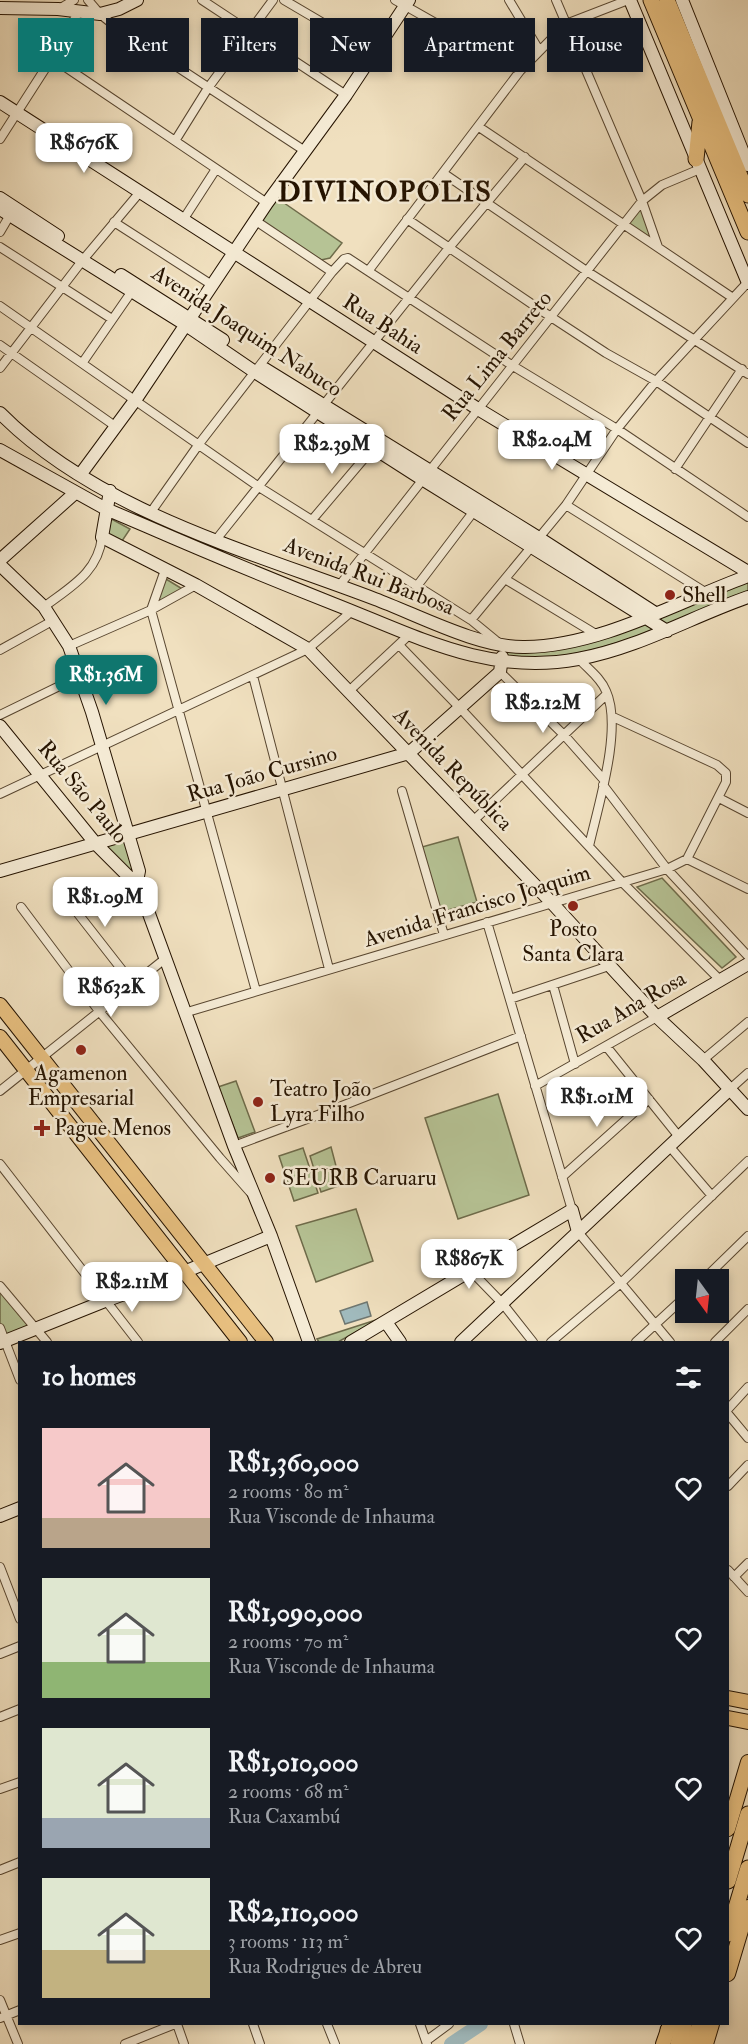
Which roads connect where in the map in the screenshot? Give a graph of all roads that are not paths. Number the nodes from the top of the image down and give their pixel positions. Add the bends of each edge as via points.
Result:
1 (88, 0) edge
2 (137, 0) edge
3 (202, 0) edge
4 (273, 0) edge
5 (284, 0) edge
6 (509, 0) edge
7 (556, 0) edge
8 (629, 0) edge
9 (651, 0) edge
10 (667, 0) edge
11 (682, 0) edge
12 (403, 2) edge
13 (42, 4) edge
14 (77, 5) edge
15 (0, 8) edge
16 (100, 14) junction
17 (229, 18) edge
18 (259, 18) edge
19 (315, 18) edge
20 (430, 18) edge
21 (564, 18) edge
22 (582, 18) edge
23 (392, 21) edge
24 (547, 42) edge
25 (539, 50) junction
26 (535, 54) edge
27 (298, 63) edge
28 (43, 72) edge
29 (73, 72) edge
30 (220, 72) edge
31 (361, 72) edge
32 (518, 72) edge
33 (587, 72) edge
34 (208, 88) junction
35 (346, 95) junction
36 (0, 102) edge
37 (17, 114) junction
38 (700, 119) junction
39 (478, 127) junction
40 (0, 139) edge
41 (743, 139) edge
42 (175, 141) junction
43 (305, 151) junction
44 (525, 157) junction
45 (698, 164) junction
46 (748, 165) edge
47 (216, 169) junction
48 (443, 173) junction
49 (140, 192) junction
50 (748, 195) edge
51 (0, 198) edge
52 (642, 201) junction
53 (267, 203) junction
54 (486, 203) junction
55 (5, 212) edge
56 (407, 219) junction
57 (183, 220) junction
58 (256, 221) junction
59 (114, 222) junction
60 (623, 225) junction
61 (0, 231) edge
62 (748, 232) edge
63 (0, 248) edge
64 (659, 248) junction
65 (448, 249) junction
66 (234, 252) junction
67 (84, 257) junction
68 (369, 270) junction
69 (332, 272) junction
70 (588, 272) junction
71 (748, 282) edge
72 (212, 285) junction
73 (62, 287) junction
74 (132, 291) junction
75 (410, 297) junction
76 (733, 298) junction
77 (310, 302) junction
78 (0, 306) edge
79 (551, 317) junction
80 (112, 319) junction
81 (188, 321) junction
82 (31, 327) junction
83 (695, 341) junction
84 (374, 343) junction
85 (0, 345) edge
86 (12, 354) junction
87 (83, 362) junction
88 (513, 366) junction
89 (0, 368) edge
90 (257, 369) junction
91 (745, 372) edge
92 (656, 381) junction
93 (136, 399) junction
94 (478, 409) junction
95 (321, 410) junction
96 (0, 413) edge
97 (711, 416) junction
98 (115, 426) junction
99 (617, 429) junction
100 (748, 443) edge
101 (199, 444) junction
102 (373, 448) junction
103 (0, 450) edge
104 (675, 469) junction
105 (80, 475) junction
106 (426, 475) junction
107 (588, 475) junction
108 (259, 487) junction
109 (110, 491) junction
110 (75, 493) junction
111 (566, 505) junction
112 (106, 509) junction
113 (474, 511) junction
114 (151, 512) junction
115 (748, 517) edge
116 (312, 520) junction
117 (102, 537) junction
118 (215, 541) junction
119 (536, 542) junction
120 (365, 553) junction
121 (0, 560) edge
122 (0, 565) edge
123 (165, 570) junction
124 (748, 572) edge
125 (748, 576) edge
126 (505, 579) junction
127 (196, 585) junction
128 (339, 586) junction
129 (417, 586) junction
130 (705, 592) junction
131 (748, 597) edge
132 (44, 607) junction
133 (151, 610) junction
134 (352, 611) junction
135 (650, 615) junction
136 (54, 620) junction
137 (471, 620) junction
138 (667, 631) junction
139 (410, 634) junction
140 (599, 636) junction
141 (399, 645) junction
142 (502, 645) junction
143 (69, 646) junction
144 (308, 649) junction
145 (0, 650) edge
146 (579, 659) junction
147 (501, 667) junction
148 (80, 676) junction
149 (254, 676) junction
150 (349, 691) junction
151 (608, 694) junction
152 (460, 708) junction
153 (179, 709) junction
154 (0, 715) edge
155 (613, 717) junction
156 (0, 726) edge
157 (565, 736) junction
158 (102, 746) junction
159 (410, 753) junction
160 (39, 774) junction
161 (523, 775) junction
162 (603, 783) junction
163 (284, 791) junction
164 (402, 791) dead end
165 (0, 794) edge
166 (719, 798) junction
167 (208, 812) junction
168 (748, 813) edge
169 (474, 821) junction
170 (128, 835) junction
171 (96, 844) junction
172 (589, 846) junction
173 (687, 859) junction
174 (667, 869) junction
175 (0, 871) edge
176 (137, 880) junction
177 (622, 882) junction
178 (748, 889) edge
179 (65, 897) dead end
180 (552, 903) junction
181 (21, 907) dead end
182 (487, 922) junction
183 (444, 935) junction
184 (748, 956) edge
185 (166, 958) junction
186 (748, 964) edge
187 (609, 966) junction
188 (329, 969) junction
189 (720, 980) junction
190 (133, 984) junction
191 (553, 985) junction
192 (256, 991) junction
193 (510, 999) junction
194 (0, 1005) edge
195 (99, 1011) junction
196 (184, 1013) junction
197 (657, 1017) junction
198 (748, 1022) edge
199 (521, 1036) junction
200 (0, 1037) edge
201 (606, 1046) junction
202 (42, 1058) junction
203 (702, 1060) junction
204 (575, 1064) junction
205 (26, 1071) junction
206 (748, 1073) edge
207 (536, 1086) junction
208 (729, 1090) junction
209 (0, 1091) edge
210 (649, 1099) junction
211 (748, 1108) edge
212 (680, 1138) junction
213 (234, 1146) junction
214 (670, 1147) junction
215 (748, 1161) edge
216 (0, 1164) edge
217 (562, 1177) junction
218 (254, 1195) junction
219 (712, 1196) junction
220 (572, 1210) junction
221 (578, 1232) junction
222 (271, 1236) junction
223 (748, 1236) edge
224 (204, 1264) junction
225 (714, 1269) edge
226 (471, 1271) junction
227 (184, 1272) junction
228 (622, 1282) junction
229 (0, 1286) edge
230 (105, 1300) junction
231 (503, 1304) junction
232 (675, 1306) edge
233 (748, 1309) edge
234 (386, 1322) junction
235 (656, 1324) junction
236 (0, 1328) edge
237 (34, 1329) junction
238 (46, 1341) edge
239 (137, 1341) edge
240 (239, 1341) edge
241 (265, 1341) edge
242 (309, 1341) edge
243 (353, 1341) edge
244 (399, 1341) edge
245 (462, 1341) edge
246 (532, 1341) edge
247 (552, 1341) edge
248 (637, 1341) edge
249 (669, 1341) edge
250 (716, 1341) edge
251 (2, 1342) edge
252 (18, 1376) edge
253 (748, 1388) edge
254 (729, 1408) edge
255 (729, 1415) edge
256 (748, 1438) edge
257 (748, 1465) edge
258 (729, 1485) edge
259 (18, 1509) edge
260 (0, 1515) edge
261 (748, 1563) edge
262 (0, 1567) edge
263 (731, 1573) edge
264 (3, 1583) edge
265 (748, 1592) edge
266 (18, 1615) edge
267 (18, 1647) edge
268 (0, 1653) edge
269 (729, 1698) edge
270 (748, 1702) edge
271 (18, 1710) edge
272 (0, 1717) edge
273 (748, 1762) edge
274 (18, 1783) edge
275 (0, 1789) edge
276 (733, 1792) edge
277 (748, 1814) edge
278 (729, 1822) edge
279 (18, 1863) edge
280 (748, 1868) edge
281 (0, 1870) edge
282 (729, 1878) edge
283 (748, 1907) edge
284 (729, 1931) edge
285 (18, 1934) edge
286 (0, 1940) edge
287 (729, 1971) edge
288 (0, 2000) edge
289 (18, 2011) edge
290 (3, 2016) edge
291 (173, 2025) edge
292 (176, 2025) edge
293 (253, 2025) edge
294 (327, 2025) edge
295 (420, 2025) edge
296 (448, 2025) edge
297 (514, 2025) edge
298 (684, 2025) edge
299 (708, 2029) edge
300 (427, 2043) edge
301 (18, 2044) edge
302 (125, 2044) edge
303 (184, 2044) edge
304 (260, 2044) edge
305 (335, 2044) edge
306 (520, 2044) edge
307 (678, 2044) edge
308 (693, 2044) edge

1 - 16 street
2 - 16 street
3 - 17 street
4 - 18 street
5 - 19 street
6 - 25 street
7 - 21 street
8 - 22 street
8 - 45 street
9 - 38 highway
10 - 50 highway
11 - 41 street
12 - 20 street
12 - 23 street
13 - 14 street via 58,9
13 - 15 street
14 - 16 street
16 - 34 street
24 - 25 street
25 - 26 street
27 - 35 street
28 - 37 street
29 - 42 street
30 - 34 street
31 - 35 street
32 - 39 street
33 - 52 street
34 - 42 street
34 - 43 street
35 - 43 street
36 - 37 street, Rua Bahia
37 - 40 street
37 - 49 street, Rua Bahia
38 - 45 highway
38 - 62 highway
39 - 44 street
39 - 48 street
41 - 46 street
42 - 47 street
43 - 53 street
44 - 54 street
44 - 60 street
45 - 52 street, Rua Lima Barreto
45 - 71 street
47 - 53 street
47 - 57 street
48 - 54 street
48 - 56 street
49 - 57 street, Rua Bahia
49 - 59 street
51 - 67 street, Avenida Joaquim Nabuco
52 - 60 street, Rua Lima Barreto
52 - 64 street
53 - 58 street
54 - 65 street
54 - 70 street
55 - 61 street
55 - 67 street, Avenida Joaquim Nabuco
56 - 65 street
56 - 68 street
57 - 66 street, Rua Bahia
58 - 66 street
58 - 69 street
59 - 67 street
59 - 72 street
60 - 64 street
60 - 70 street, Rua Lima Barreto
63 - 73 street
64 - 76 street
65 - 75 street
65 - 79 street
66 - 72 street
66 - 77 street, Rua Bahia
67 - 73 street
67 - 74 street, Avenida Joaquim Nabuco
67 - 81 street, Avenida Joaquim Nabuco
68 - 69 street via 347,258
68 - 75 street
69 - 77 street
70 - 79 street, Rua Lima Barreto
70 - 83 street
71 - 76 street
72 - 81 street
73 - 80 street
73 - 82 street
74 - 80 street
74 - 81 street, Avenida Joaquim Nabuco
75 - 84 street
75 - 88 street
76 - 83 street
77 - 84 street, Rua Bahia
77 - 90 street
78 - 82 street
79 - 88 street, Rua Lima Barreto
79 - 92 street
80 - 87 street
81 - 90 street, Avenida Joaquim Nabuco
81 - 93 street
82 - 86 street
82 - 87 street
83 - 91 street
83 - 92 street
84 - 94 street, Rua Bahia
84 - 95 street
85 - 86 street
86 - 89 street
86 - 98 street
87 - 93 street
88 - 94 street, Rua Lima Barreto
88 - 99 street
90 - 95 street, Avenida Joaquim Nabuco
90 - 101 street
91 - 97 street
92 - 97 street
92 - 99 street
93 - 98 street
93 - 101 street
94 - 106 street, Rua Lima Barreto
94 - 107 street, Rua Bahia
95 - 102 street, Avenida Joaquim Nabuco
95 - 106 street, Avenida Joaquim Nabuco
95 - 108 street
96 - 105 street, Avenida Rui Barbosa
97 - 100 street
97 - 104 street
98 - 105 street
99 - 104 street
99 - 107 street
101 - 108 street
101 - 114 street
102 - 106 street, Avenida Joaquim Nabuco
102 - 116 street
103 - 110 street, Avenida Rui Barbosa
104 - 115 street
105 - 109 street, Avenida Rui Barbosa
106 - 113 street, Avenida Joaquim Nabuco
106 - 119 street, Avenida Joaquim Nabuco
106 - 120 street, Rua Lima Barreto
107 - 111 street
107 - 124 street, Rua Bahia
108 - 116 street
108 - 118 street
109 - 112 street
109 - 114 street, Avenida Rui Barbosa
110 - 112 street, Avenida Rui Barbosa
110 - 121 street
111 - 119 street
111 - 130 street
112 - 117 street
112 - 134 street, Avenida Rui Barbosa
113 - 119 street, Avenida Joaquim Nabuco
113 - 129 street
114 - 118 street, Avenida Rui Barbosa
116 - 120 street
117 - 123 street, Avenida República
117 - 132 street via 99,556 87,574
118 - 128 street, Avenida Rui Barbosa
119 - 126 street
119 - 135 street, Avenida Joaquim Nabuco
120 - 128 street, Rua Lima Barreto
120 - 129 street
122 - 132 street
123 - 127 street, Avenida República
123 - 133 street
125 - 130 street, Avenida Rui Barbosa
126 - 137 street
126 - 140 street
127 - 133 street
127 - 144 street, Avenida República
128 - 142 street, Avenida Rui Barbosa
129 - 137 street
130 - 135 street, Avenida Rui Barbosa
131 - 138 street, Avenida Rui Barbosa
132 - 136 street
133 - 143 street
133 - 153 street
134 - 139 street, Avenida Rui Barbosa
134 - 144 street
135 - 138 street, Avenida Joaquim Nabuco
135 - 140 street, Avenida Rui Barbosa
136 - 143 street
136 - 145 street
137 - 142 street
138 - 146 street, Avenida Rui Barbosa
139 - 141 street
139 - 147 street, Avenida Rui Barbosa
140 - 142 street, Avenida Rui Barbosa via 545,646
141 - 150 street
141 - 152 street
142 - 147 street
143 - 148 street
144 - 149 street
144 - 150 street, Avenida República
146 - 147 street, Avenida Rui Barbosa
146 - 151 street
147 - 152 street, Rua João Cursino
147 - 157 street
148 - 154 street
148 - 158 street
149 - 153 street
149 - 163 street
150 - 159 street, Avenida República
151 - 155 street
151 - 157 street
152 - 159 street, Rua João Cursino
152 - 161 street
153 - 158 street
153 - 167 street
155 - 162 street
155 - 166 street via 717,765 726,773
156 - 160 street, Rua São Paulo
157 - 161 street
157 - 162 street
158 - 160 street
158 - 170 street
159 - 163 street, Rua João Cursino
159 - 169 street, Avenida República
160 - 165 street
160 - 171 street, Rua São Paulo
161 - 169 street
161 - 172 street
162 - 172 street
162 - 174 street
163 - 167 street, Rua João Cursino
163 - 188 street
164 - 183 street
166 - 168 street
166 - 173 street
167 - 170 street, Rua João Cursino
167 - 192 street
169 - 180 street, Avenida República
170 - 171 street, Rua João Cursino
170 - 176 street via 139,871
171 - 175 street, Rua João Cursino
171 - 176 street, Rua São Paulo via 129,877
172 - 177 street
173 - 174 street, Avenida Francisco Joaquim
173 - 178 street
174 - 177 street, Avenida Francisco Joaquim
174 - 184 street
176 - 185 street
177 - 180 street, Avenida Francisco Joaquim
177 - 189 street
179 - 190 street
180 - 182 street, Avenida Francisco Joaquim
180 - 187 street, Avenida República
181 - 195 street
182 - 183 street, Avenida Francisco Joaquim
182 - 193 street
183 - 188 street, Avenida Francisco Joaquim
185 - 190 street
185 - 196 street
186 - 189 street, Rua Ana Rosa
187 - 191 street
187 - 197 street, Avenida República
188 - 192 street, Avenida Francisco Joaquim
189 - 197 street, Rua Ana Rosa
190 - 195 street
191 - 193 street
191 - 204 street
192 - 196 street, Avenida Francisco Joaquim
193 - 199 street
194 - 202 main road
195 - 202 street
195 - 218 street
196 - 213 street
197 - 201 street, Rua Ana Rosa
197 - 203 street, Avenida República
198 - 203 street
199 - 207 street
199 - 213 street
200 - 205 main road
201 - 204 street, Rua Ana Rosa
201 - 210 street
202 - 205 street
202 - 224 main road
203 - 208 street, Avenida República
204 - 207 street, Rua Ana Rosa
205 - 209 street
205 - 227 main road
206 - 208 street
207 - 217 street
208 - 211 street, Avenida República
208 - 212 street
210 - 212 street
210 - 217 street
212 - 214 street
213 - 218 street
214 - 219 street
214 - 221 street
215 - 219 street
216 - 230 street
217 - 220 street
218 - 222 street
219 - 228 street
220 - 221 street
220 - 226 street
221 - 228 street
221 - 231 street
222 - 224 street
222 - 242 street
223 - 225 street
224 - 227 street
224 - 241 main road
226 - 231 street
226 - 234 street
227 - 230 street
227 - 240 main road
228 - 235 street
228 - 247 street
229 - 237 street
230 - 237 street
230 - 239 street
231 - 245 street
231 - 246 street
232 - 235 street
233 - 250 street
234 - 243 street
234 - 244 street
235 - 248 street
235 - 249 street
236 - 251 street
237 - 238 street
237 - 251 street
251 - 252 street
253 - 254 street
255 - 256 street
257 - 258 street
259 - 260 street
261 - 263 street
262 - 264 street
263 - 265 street
264 - 266 street
267 - 268 street
269 - 270 main road
271 - 272 street
273 - 276 main road
274 - 275 street
276 - 278 main road
277 - 282 highway
279 - 281 street
280 - 284 highway
283 - 287 main road
285 - 286 street
288 - 290 street
289 - 290 street
290 - 301 street
291 - 302 street
292 - 303 street
293 - 304 street
294 - 305 street
295 - 300 street
296 - 300 street
297 - 306 street
298 - 307 highway
299 - 308 highway

